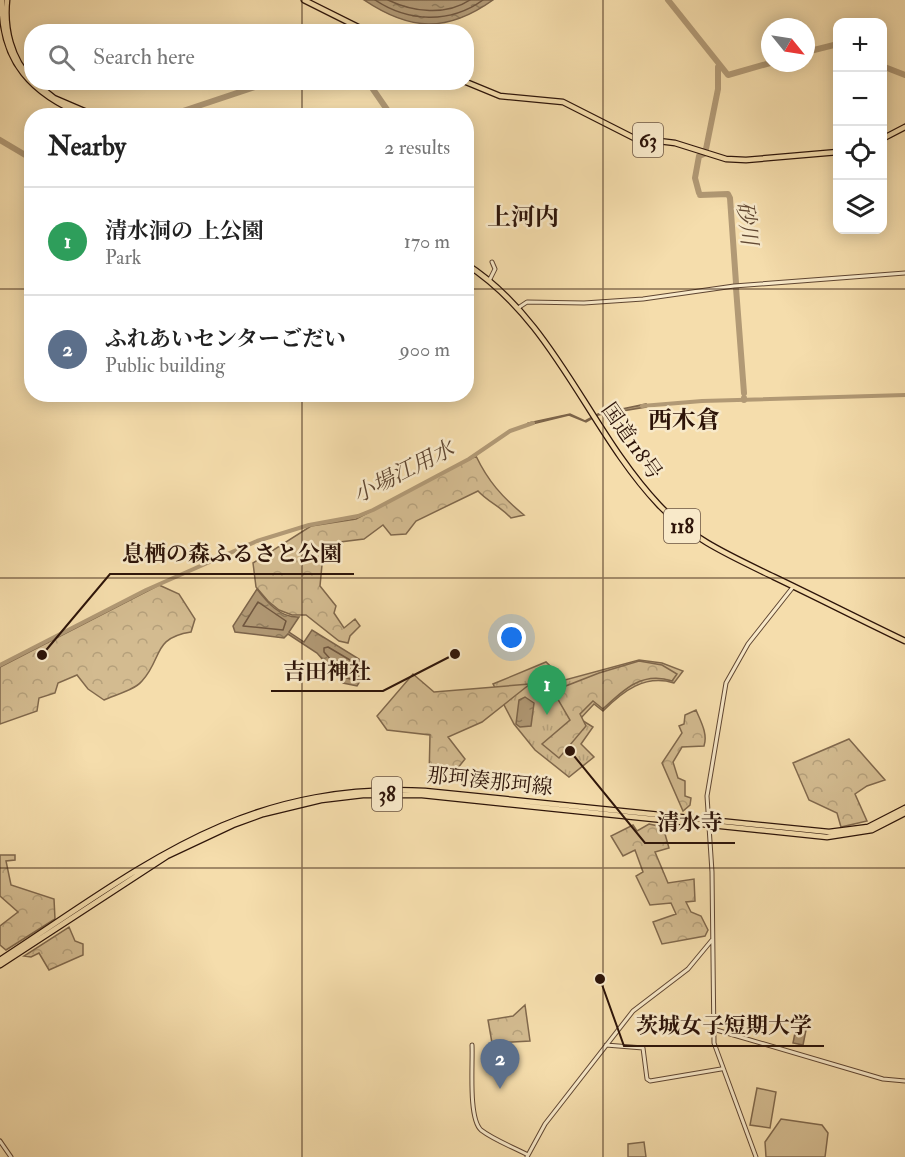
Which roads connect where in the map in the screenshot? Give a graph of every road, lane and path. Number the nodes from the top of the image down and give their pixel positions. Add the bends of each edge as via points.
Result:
1 (1, 0) edge
2 (7, 0) edge
3 (304, 0) edge
4 (352, 24) edge
5 (24, 69) edge
6 (24, 78) edge
7 (474, 85) edge
8 (37, 90) edge
9 (46, 90) edge
10 (69, 108) edge
11 (76, 108) edge
12 (905, 127) edge
13 (887, 136) edge
14 (833, 152) edge
15 (492, 262) dead end
16 (474, 270) edge
17 (905, 273) edge
18 (489, 281) junction
19 (518, 308) junction
20 (793, 586) junction
21 (905, 641) edge
22 (905, 808) edge
23 (905, 813) edge
24 (708, 823) junction
25 (713, 938) junction
26 (0, 960) edge
27 (0, 965) edge
28 (713, 1029) junction
29 (472, 1045) dead end
30 (605, 1045) junction
31 (721, 1069) junction
32 (905, 1081) edge
33 (0, 1141) edge
34 (527, 1156) edge
35 (11, 1157) edge
36 (756, 1157) edge

1 - 6 main road via 5,40
2 - 5 main road via 11,44
3 - 4 main road
7 - 14 main road, 63 via 500,96 563,102 634,138 675,143 726,159
8 - 10 main road
9 - 11 main road
12 - 13 main road
15 - 18 street via 495,269
16 - 18 main road, 国道118号 / 118
17 - 19 street via 734,286 643,299 527,302
18 - 19 main road, 国道118号 / 118
19 - 20 main road, 国道118号 / 118 via 636,478 661,507 706,542
20 - 21 main road, 国道118号 / 118
20 - 24 street via 748,644 726,683 710,776
22 - 24 main road, 那珂湊那珂線 / 38 via 877,824 838,832
23 - 24 main road, 那珂湊那珂線 / 38 via 859,834 835,837
24 - 25 street
24 - 26 main road, 那珂湊那珂線 / 38 via 424,791 371,790 313,797 239,817 186,840
24 - 27 main road, 那珂湊那珂線 / 38 via 422,795 321,800 263,814 188,844
25 - 28 street
25 - 30 street via 688,969 637,1006
28 - 31 street
28 - 32 street via 883,1079
29 - 34 street via 477,1124
30 - 31 street via 643,1048 650,1081
30 - 34 street via 545,1124
31 - 36 street
33 - 35 street

